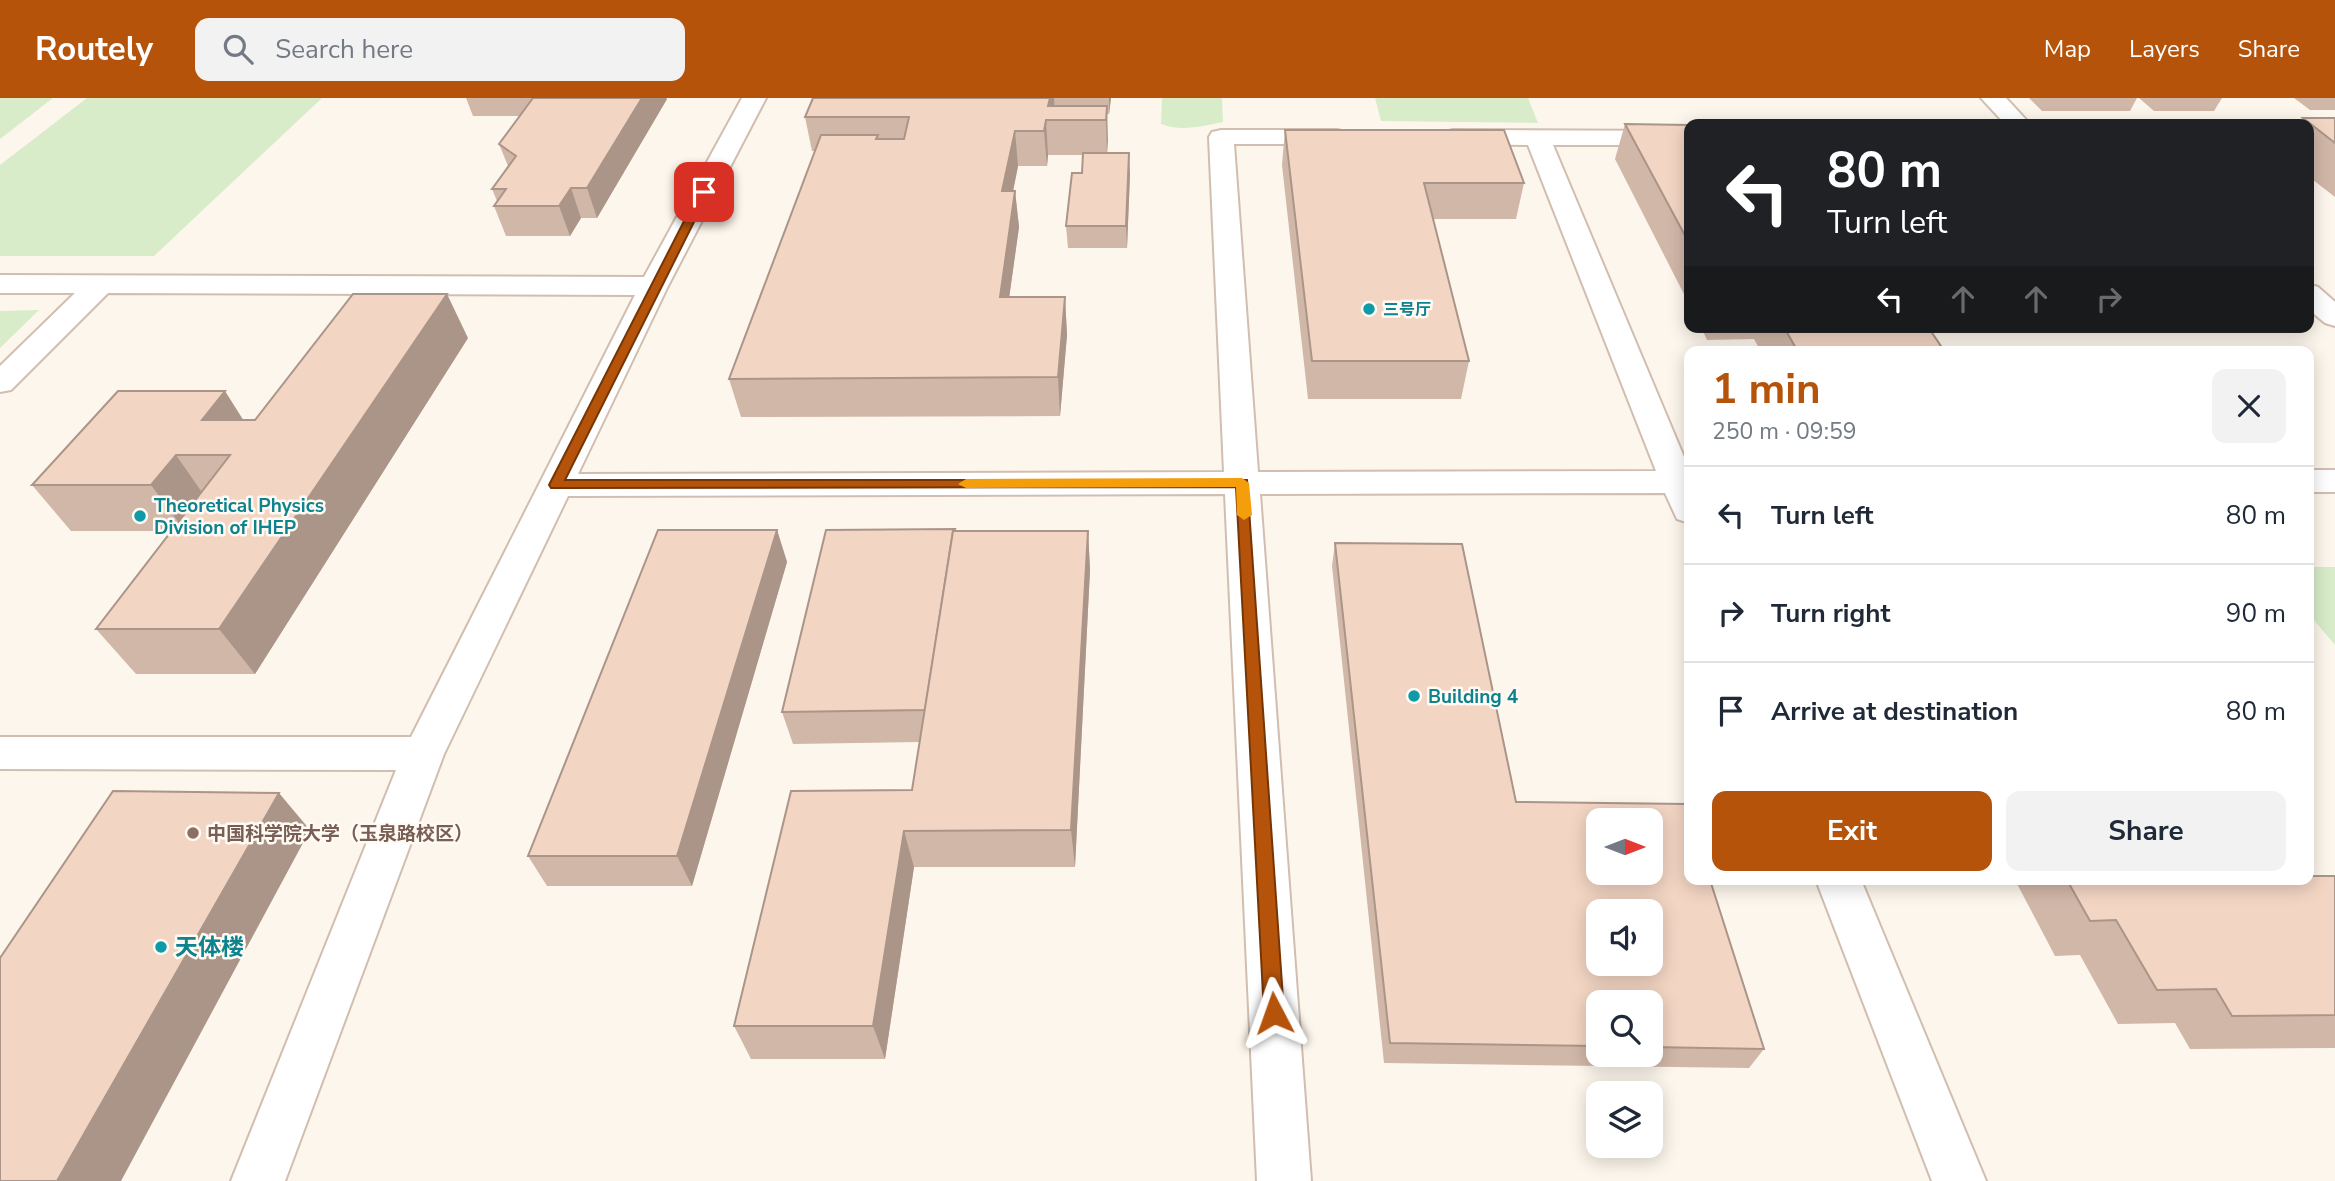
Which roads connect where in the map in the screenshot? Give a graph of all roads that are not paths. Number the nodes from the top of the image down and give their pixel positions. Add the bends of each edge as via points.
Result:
1 (754, 98) edge
2 (1993, 98) edge
3 (2013, 119) edge
4 (1373, 137) edge
5 (1428, 137) edge
6 (1538, 138) junction
7 (1684, 138) edge
8 (0, 284) edge
9 (101, 284) junction
10 (654, 286) junction
11 (2314, 298) edge
12 (2335, 317) edge
13 (0, 383) edge
14 (2314, 481) edge
15 (2335, 481) edge
16 (1242, 483) junction
17 (556, 485) junction
18 (1684, 490) edge
19 (1684, 492) edge
20 (0, 753) edge
21 (423, 754) junction
22 (1840, 885) edge
23 (258, 1181) edge
24 (1284, 1181) edge
25 (1959, 1181) edge

1 - 10 street
2 - 3 street
4 - 16 street via 1221,137
5 - 6 street
6 - 7 street
6 - 18 street
8 - 9 street
9 - 10 street
9 - 13 street
10 - 17 street
11 - 12 street
14 - 15 street
16 - 17 street
16 - 19 street
16 - 24 street
17 - 21 street
20 - 21 street
21 - 23 street
22 - 25 street

